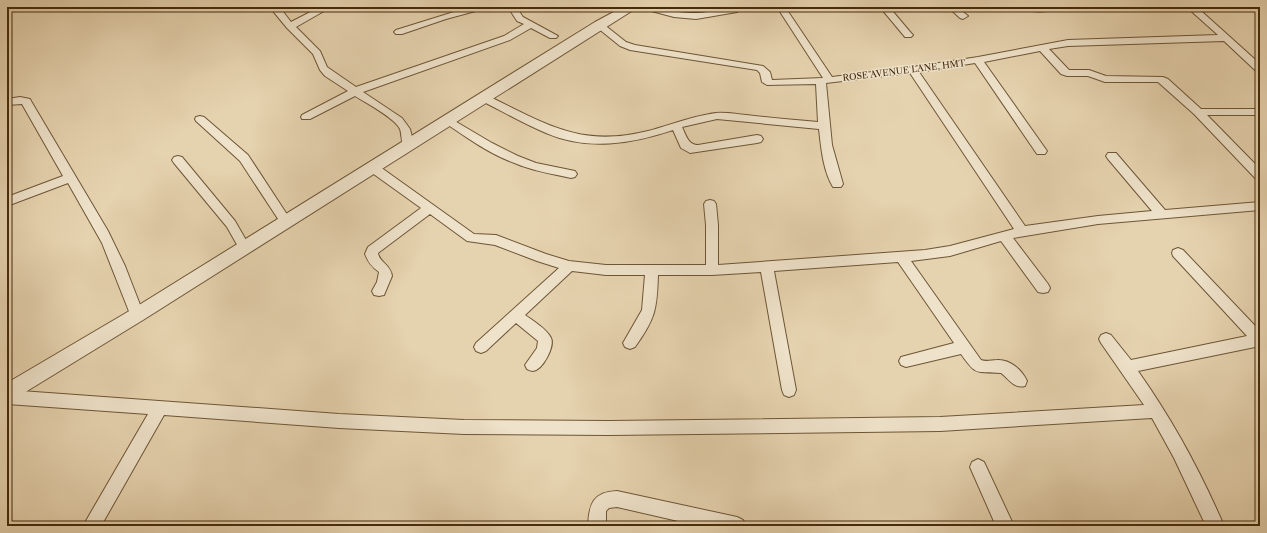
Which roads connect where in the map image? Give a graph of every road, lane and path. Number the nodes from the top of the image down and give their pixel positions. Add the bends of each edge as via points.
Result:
1 (327, 7) edge
2 (480, 7) edge
3 (512, 7) edge
4 (632, 7) edge
5 (647, 7) edge
6 (783, 7) edge
7 (884, 7) edge
8 (952, 7) edge
9 (1018, 7) edge
10 (1052, 7) edge
11 (1189, 7) edge
12 (1192, 7) edge
13 (1260, 7) edge
14 (737, 9) dead end
15 (278, 11) dead end
16 (963, 16) dead end
17 (531, 24) junction
18 (290, 26) junction
19 (599, 26) junction
20 (399, 32) dead end
21 (908, 35) dead end
22 (553, 36) dead end
23 (1226, 38) junction
24 (1042, 48) junction
25 (978, 60) junction
26 (1260, 69) edge
27 (913, 70) junction
28 (825, 80) junction
29 (356, 91) junction
30 (484, 98) junction
31 (7, 102) edge
32 (1198, 112) junction
33 (1260, 112) edge
34 (306, 117) dead end
35 (200, 119) dead end
36 (448, 120) junction
37 (676, 126) junction
38 (824, 126) junction
39 (757, 139) dead end
40 (408, 145) junction
41 (1041, 151) dead end
42 (1112, 156) dead end
43 (178, 160) dead end
44 (372, 167) junction
45 (571, 174) dead end
46 (1260, 176) edge
47 (69, 178) junction
48 (837, 184) dead end
49 (7, 202) edge
50 (710, 204) dead end
51 (1260, 206) edge
52 (430, 208) junction
53 (1162, 214) junction
54 (286, 222) junction
55 (1022, 231) junction
56 (1004, 236) junction
57 (244, 247) junction
58 (1178, 253) dead end
59 (901, 256) junction
60 (766, 265) junction
61 (568, 266) junction
62 (652, 270) junction
63 (712, 270) junction
64 (1043, 288) dead end
65 (379, 291) dead end
66 (137, 315) junction
67 (515, 315) junction
68 (1106, 339) dead end
69 (1260, 339) edge
70 (630, 343) dead end
71 (481, 347) dead end
72 (963, 347) junction
73 (906, 361) dead end
74 (532, 365) dead end
75 (1128, 367) junction
76 (1020, 381) dead end
77 (789, 390) dead end
78 (7, 393) edge
79 (7, 397) edge
80 (160, 407) junction
81 (1157, 412) junction
82 (978, 467) dead end
83 (92, 526) edge
84 (596, 526) edge
85 (737, 526) edge
86 (1005, 526) edge
87 (1215, 526) edge

1 - 18 street
2 - 20 street
3 - 17 street via 520,19
4 - 19 street
5 - 14 street via 674,14 696,16
6 - 28 street
7 - 21 street
8 - 16 street
9 - 10 street
11 - 12 street
12 - 13 street
12 - 23 street
15 - 18 street
17 - 22 street
17 - 29 street via 507,38
18 - 29 street via 317,53 323,68 329,74
19 - 28 street, ROSE AVENUE LANE, HMT via 632,48 760,68 770,83
19 - 30 street
23 - 24 street, ROSE AVENUE LANE, HMT via 1079,43
23 - 26 street
24 - 25 street, ROSE AVENUE LANE, HMT
24 - 32 street via 1068,73 1089,73 1105,79 1162,80
25 - 27 street, ROSE AVENUE LANE, HMT
25 - 41 street
27 - 28 street, ROSE AVENUE LANE, HMT
27 - 55 street
28 - 38 street
29 - 34 street
29 - 40 street via 398,120 405,129
30 - 36 street
30 - 37 street via 551,131 574,138 601,141 625,139
31 - 47 street via 26,101
32 - 33 street
32 - 46 street
35 - 54 street via 244,158
36 - 40 street
36 - 45 street via 515,159
37 - 38 street via 708,117 725,116
37 - 39 street via 685,145 690,149
38 - 48 street via 828,155
40 - 44 street
42 - 53 street
43 - 57 street via 231,224
44 - 52 street
44 - 54 street
47 - 49 street
47 - 66 street via 96,220 118,264
50 - 63 street
51 - 53 street
52 - 61 street via 471,238 496,240
52 - 65 street via 371,254 386,275
53 - 55 street
54 - 57 street
55 - 56 street
56 - 59 street via 950,251
56 - 64 street
57 - 66 street
58 - 69 street
59 - 60 street
59 - 72 street
60 - 63 street
60 - 77 street
61 - 62 street via 606,270
61 - 67 street
62 - 63 street
62 - 70 street via 648,310
66 - 78 street
67 - 71 street
67 - 74 street via 546,342
68 - 75 street
69 - 75 street
72 - 73 street
72 - 76 street via 976,364 1004,366
75 - 81 street
79 - 80 street
80 - 81 street via 339,421 464,427 610,428 940,424
80 - 83 street
81 - 87 street
82 - 86 street
84 - 85 street via 601,504 607,499 617,499

